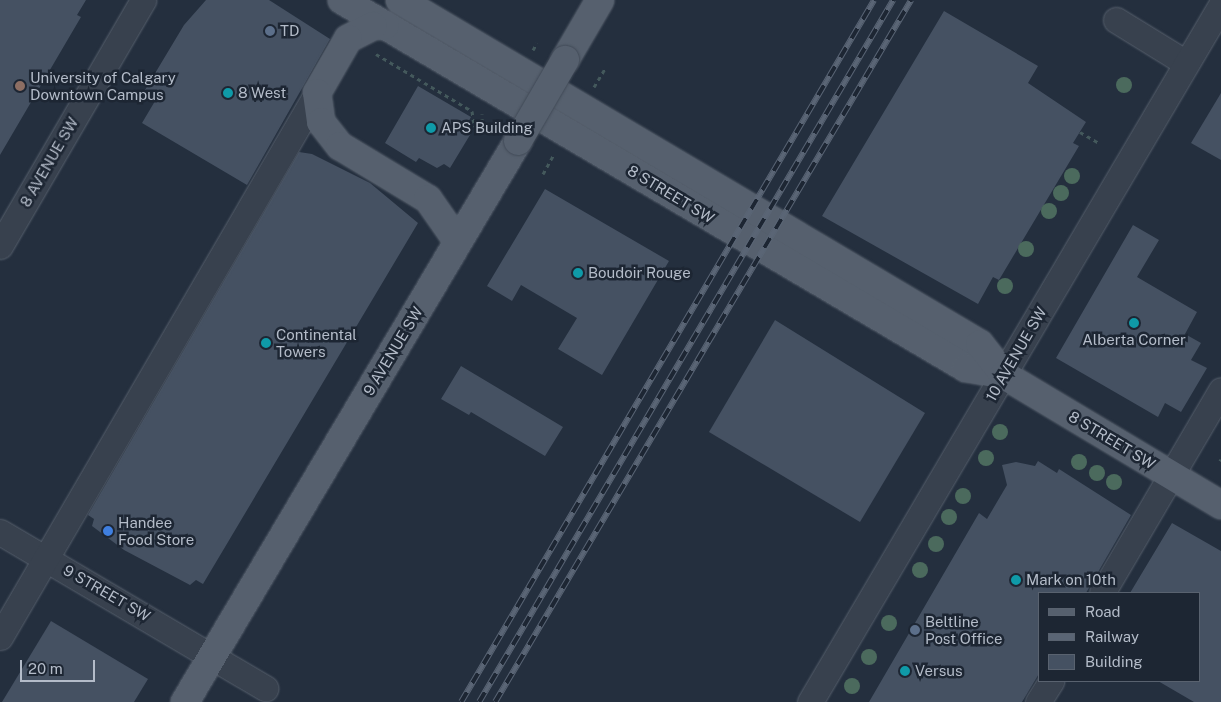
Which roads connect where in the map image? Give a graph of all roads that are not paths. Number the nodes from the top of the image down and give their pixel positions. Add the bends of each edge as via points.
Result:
1 (143, 0) edge
2 (342, 0) edge
3 (400, 0) edge
4 (600, 0) edge
5 (1221, 4) edge
6 (1116, 20) dead end
7 (385, 25) junction
8 (1186, 63) junction
9 (317, 93) junction
10 (458, 242) junction
11 (0, 246) edge
12 (1004, 375) junction
13 (1221, 390) edge
14 (1171, 475) junction
15 (1221, 505) edge
16 (0, 532) edge
17 (47, 559) junction
18 (1103, 592) edge
19 (0, 637) edge
20 (213, 655) junction
21 (1050, 682) edge
22 (265, 688) dead end
23 (185, 702) edge
24 (810, 702) edge
25 (1038, 702) edge

1 - 11 street, 8 AVENUE SW
2 - 7 main road, 8 STREET SW
3 - 12 main road, 8 STREET SW via 980,344
4 - 10 main road, 9 AVENUE SW, bridge
5 - 8 street, 10 AVENUE SW
6 - 8 street
7 - 9 main road via 373,26 348,39
7 - 12 main road, 8 STREET SW via 966,368
8 - 12 street, 10 AVENUE SW
9 - 10 main road via 317,110 329,136 428,199
9 - 17 street
10 - 20 main road, 9 AVENUE SW
12 - 14 main road, 8 STREET SW
12 - 24 street, 10 AVENUE SW
13 - 14 street
14 - 15 main road, 8 STREET SW
14 - 18 street
16 - 17 street, 9 STREET SW
17 - 19 street
17 - 20 street, 9 STREET SW
20 - 22 street, 9 STREET SW
20 - 23 main road, 9 AVENUE SW
21 - 25 street

